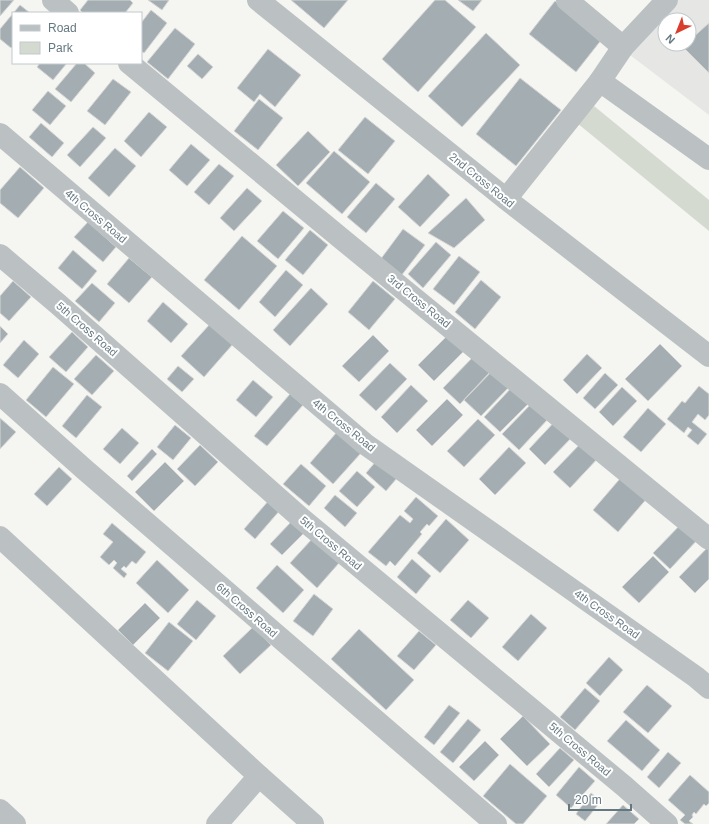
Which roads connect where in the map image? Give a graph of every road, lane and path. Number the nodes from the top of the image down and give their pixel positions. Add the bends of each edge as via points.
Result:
1 (53, 0) edge
2 (258, 0) edge
3 (568, 0) edge
4 (667, 0) edge
5 (67, 12) edge
6 (623, 47) junction
7 (130, 64) edge
8 (600, 81) junction
9 (0, 134) edge
10 (709, 159) edge
11 (506, 199) junction
12 (0, 255) edge
13 (709, 356) edge
14 (0, 394) edge
15 (0, 537) edge
16 (709, 538) edge
17 (709, 688) edge
18 (260, 776) junction
19 (0, 810) edge
20 (15, 824) edge
21 (217, 824) edge
22 (313, 824) edge
23 (496, 824) edge
24 (667, 824) edge

1 - 5 street
2 - 11 street, 2nd Cross Road
3 - 6 street
4 - 6 street
6 - 8 street
7 - 16 street, 3rd Cross Road
8 - 10 street
8 - 11 street
9 - 17 street, 4th Cross Road via 365,444
11 - 13 street, 2nd Cross Road
12 - 24 street, 5th Cross Road via 302,519 618,780
14 - 23 street, 6th Cross Road
15 - 18 street
18 - 21 street
18 - 22 street
19 - 20 street

